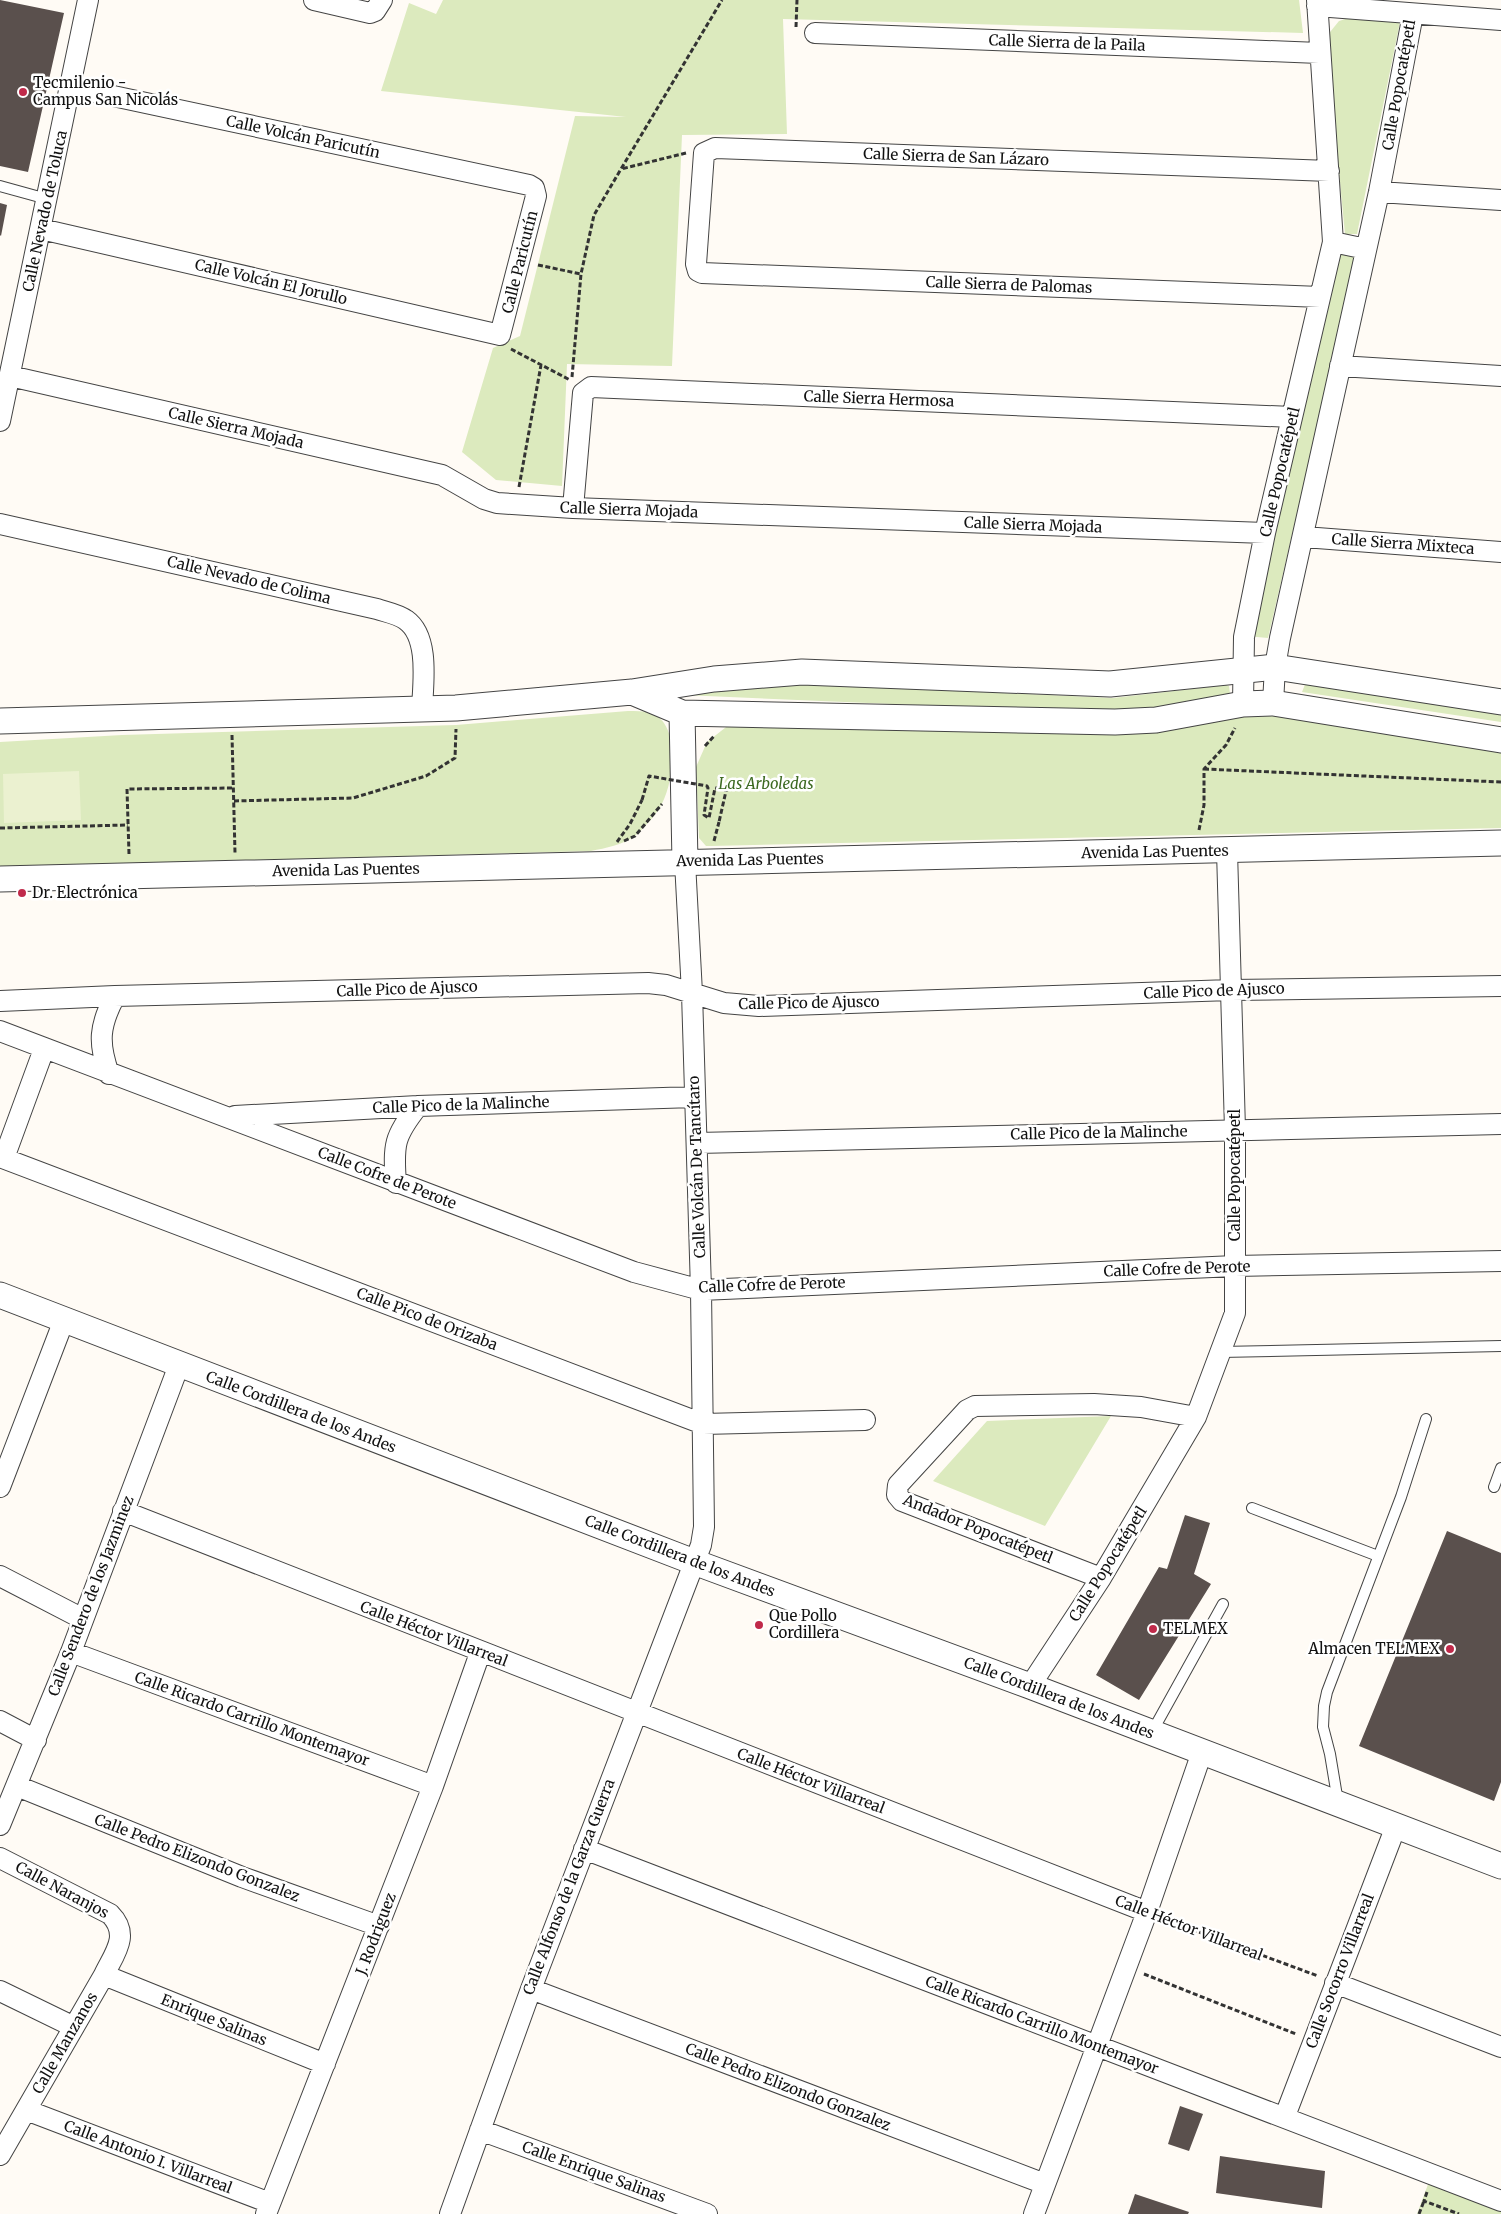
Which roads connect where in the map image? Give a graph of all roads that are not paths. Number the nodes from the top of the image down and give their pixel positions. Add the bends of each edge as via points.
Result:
1 (88, 0) edge
2 (314, 0) edge
3 (1317, 3) edge
4 (377, 6) edge
5 (1414, 14) junction
6 (1501, 20) edge
7 (815, 33) dead end
8 (1320, 53) junction
9 (71, 87) junction
10 (1329, 172) junction
11 (0, 186) edge
12 (534, 188) joint
13 (1379, 192) junction
14 (47, 199) junction
15 (1501, 200) edge
16 (41, 229) junction
17 (1333, 242) junction
18 (1366, 249) junction
19 (698, 271) joint
20 (1320, 297) junction
21 (500, 335) joint
22 (1340, 366) junction
23 (10, 376) junction
24 (1501, 376) edge
25 (1292, 418) junction
26 (0, 421) edge
27 (573, 508) junction
28 (0, 524) edge
29 (1265, 533) junction
30 (1304, 537) junction
31 (1501, 552) edge
32 (1275, 667) junction
33 (1244, 669) junction
34 (632, 692) junction
35 (1501, 702) edge
36 (1273, 703) junction
37 (1243, 704) junction
38 (422, 709) junction
39 (682, 713) junction
40 (0, 721) edge
41 (1501, 740) edge
42 (1501, 843) edge
43 (1228, 850) junction
44 (685, 862) junction
45 (0, 879) edge
46 (1501, 986) edge
47 (1232, 990) junction
48 (692, 993) junction
49 (115, 996) junction
50 (0, 1002) edge
51 (0, 1031) edge
52 (44, 1049) junction
53 (109, 1074) junction
54 (694, 1097) junction
55 (418, 1106) junction
56 (228, 1117) junction
57 (1501, 1124) edge
58 (1235, 1129) junction
59 (697, 1143) junction
60 (2, 1157) edge
61 (396, 1183) junction
62 (1501, 1261) edge
63 (1235, 1266) junction
64 (701, 1290) junction
65 (0, 1295) edge
66 (64, 1320) junction
67 (1501, 1346) edge
68 (1220, 1352) junction
69 (180, 1365) junction
70 (1196, 1417) junction
71 (1426, 1419) dead end
72 (865, 1420) dead end
73 (703, 1424) junction
74 (1501, 1468) edge
75 (0, 1487) edge
76 (1494, 1487) dead end
77 (1252, 1508) dead end
78 (123, 1511) junction
79 (1378, 1556) junction
80 (694, 1562) junction
81 (0, 1576) edge
82 (1101, 1578) junction
83 (1223, 1604) dead end
84 (84, 1619) junction
85 (71, 1652) junction
86 (480, 1652) junction
87 (1030, 1686) junction
88 (635, 1712) junction
89 (0, 1721) edge
90 (1151, 1733) junction
91 (36, 1740) junction
92 (1202, 1752) junction
93 (17, 1786) junction
94 (433, 1786) junction
95 (1338, 1802) junction
96 (0, 1825) edge
97 (1396, 1826) junction
98 (584, 1849) junction
99 (0, 1858) edge
100 (1501, 1866) edge
101 (1147, 1912) junction
102 (379, 1926) junction
103 (120, 1927) joint
104 (104, 1975) junction
105 (1335, 1983) junction
106 (531, 1989) junction
107 (0, 1992) edge
108 (74, 2028) junction
109 (1501, 2046) edge
110 (1097, 2047) junction
111 (325, 2064) junction
112 (26, 2110) junction
113 (1285, 2116) junction
114 (480, 2130) junction
115 (6, 2132) edge
116 (0, 2155) edge
117 (1045, 2184) junction
118 (1501, 2200) edge
119 (268, 2208) edge
120 (450, 2214) edge
121 (707, 2214) edge
122 (1034, 2214) edge

1 - 9 street, Calle Nevado de Toluca
2 - 4 street via 366,13
3 - 5 street, Calle Popocatépetl
3 - 8 street, Calle Popocatépetl
5 - 6 street
5 - 13 street, Calle Popocatépetl
7 - 8 street, Calle Sierra de la Paila
8 - 10 street, Calle Popocatépetl
9 - 12 street, Calle Volcán Paricutín
9 - 14 street, Calle Nevado de Toluca
10 - 17 street, Calle Popocatépetl
10 - 19 street, Calle Sierra de San Lázaro via 715,148 704,153
11 - 14 lane
12 - 21 street, Calle Paricutín via 536,196
13 - 15 street
13 - 18 street, Calle Popocatépetl
14 - 16 street, Calle Nevado de Toluca
16 - 21 street, Calle Volcán El Jorullo
16 - 23 street, Calle Nevado de Toluca
17 - 18 street
17 - 20 street, Calle Popocatépetl
18 - 22 street, Calle Popocatépetl
19 - 20 street, Calle Sierra de Palomas via 706,274
20 - 25 street, Calle Popocatépetl
22 - 24 street
22 - 30 street, Calle Popocatépetl
23 - 26 street, Calle Nevado de Toluca
23 - 27 street, Calle Sierra Mojada via 442,475 496,503
25 - 27 street, Calle Sierra Hermosa via 591,387 583,393
25 - 29 street, Calle Popocatépetl
27 - 29 street, Calle Sierra Mojada
28 - 38 street, Calle Nevado de Colima via 396,615 413,628 423,656
29 - 33 street, Calle Popocatépetl via 1244,637
30 - 31 street, Calle Sierra Mixteca
30 - 32 street, Calle Popocatépetl
32 - 33 street
32 - 35 street
32 - 36 street, Calle Popocatépetl
33 - 34 street via 1110,684 802,672 714,679
33 - 37 street, Calle Popocatépetl
34 - 38 street
34 - 39 street
36 - 37 street
36 - 41 street
37 - 39 street via 1156,720 1115,722
38 - 40 street
39 - 44 street
42 - 43 street, Avenida Las Puentes
43 - 44 street, Avenida Las Puentes
43 - 47 street, Calle Popocatépetl
44 - 45 street, Avenida Las Puentes
44 - 48 street, Calle Volcán De Tancítaro
46 - 47 street, Calle Pico de Ajusco
47 - 48 street, Calle Pico de Ajusco via 759,1006 724,1003
47 - 58 street, Calle Popocatépetl
48 - 49 street, Calle Pico de Ajusco via 658,983 639,983
48 - 54 street, Calle Volcán De Tancítaro
49 - 50 street, Calle Pico de Ajusco
49 - 53 street via 105,1014 101,1042
51 - 52 street, Calle Cofre de Perote
52 - 53 street, Calle Cofre de Perote
52 - 60 street
53 - 56 street, Calle Cofre de Perote
54 - 55 street, Calle Pico de la Malinche
54 - 59 street, Calle Volcán De Tancítaro
55 - 56 street, Calle Pico de la Malinche
55 - 61 street via 401,1127 396,1142
56 - 61 street, Calle Cofre de Perote
57 - 58 street, Calle Pico de la Malinche
58 - 59 street, Calle Pico de la Malinche
58 - 63 street, Calle Popocatépetl
59 - 64 street, Calle Volcán De Tancítaro
60 - 73 street, Calle Pico de Orizaba
61 - 64 street, Calle Cofre de Perote via 634,1272
62 - 63 street, Calle Cofre de Perote
63 - 64 street, Calle Cofre de Perote
63 - 68 street, Calle Popocatépetl via 1235,1312
64 - 73 street, Calle Volcán De Tancítaro
65 - 66 street, Calle Cordillera de los Andes
66 - 69 street, Calle Cordillera de los Andes
66 - 75 street
67 - 68 lane
68 - 70 street, Calle Popocatépetl
69 - 78 street, Calle Sendero de los Jazminez
69 - 80 street, Calle Cordillera de los Andes
70 - 82 street, Calle Popocatépetl
70 - 82 street, Andador Popocatépetl via 1141,1407 1094,1404 975,1406 967,1410 898,1485 897,1495 902,1501
71 - 79 lane
72 - 73 street, Calle Pico de Orizaba
73 - 80 street, Calle Volcán De Tancítaro via 704,1527
74 - 76 lane
77 - 79 lane
78 - 84 street, Calle Sendero de los Jazminez
78 - 86 street, Calle Héctor Villarreal
79 - 95 lane via 1331,1676 1324,1706 1324,1727
80 - 87 street, Calle Cordillera de los Andes
80 - 88 street, Calle Alfonso de la Garza Guerra
81 - 84 street
82 - 87 street, Calle Popocatépetl
83 - 90 lane
84 - 85 street, Calle Sendero de los Jazminez
85 - 91 street, Calle Sendero de los Jazminez
85 - 94 street, Calle Ricardo Carrillo Montemayor
86 - 88 street, Calle Héctor Villarreal
86 - 94 street, J. Rodriguez
87 - 90 street, Calle Cordillera de los Andes
88 - 98 street, Calle Alfonso de la Garza Guerra
88 - 101 street, Calle Héctor Villarreal
89 - 91 street
90 - 92 street, Calle Cordillera de los Andes
91 - 93 street, Calle Sendero de los Jazminez
92 - 95 street, Calle Cordillera de los Andes
92 - 101 street
93 - 96 street, Calle Sendero de los Jazminez
93 - 102 street, Calle Pedro Elizondo Gonzalez via 242,1877
94 - 102 street, J. Rodriguez
95 - 97 street, Calle Cordillera de los Andes
97 - 100 street, Calle Cordillera de los Andes
97 - 105 street, Calle Socorro Villarreal
98 - 106 street, Calle Alfonso de la Garza Guerra
98 - 110 street, Calle Ricardo Carrillo Montemayor
99 - 103 street, Calle Naranjos via 110,1914
101 - 110 street
102 - 111 street, J. Rodriguez
103 - 104 street, Calle Manzanos via 119,1945
104 - 108 street, Calle Manzanos
104 - 111 street, Enrique Salinas
105 - 109 street
105 - 113 street, Calle Socorro Villarreal
106 - 114 street, Calle Alfonso de la Garza Guerra
106 - 117 street, Calle Pedro Elizondo Gonzalez
107 - 108 street
108 - 112 street, Calle Manzanos
110 - 113 street, Calle Ricardo Carrillo Montemayor
110 - 117 street
111 - 119 street, J. Rodriguez
112 - 115 street, Calle Manzanos
112 - 119 street, Calle Antonio I. Villarreal
113 - 118 street, Calle Ricardo Carrillo Montemayor
114 - 120 street, Calle Alfonso de la Garza Guerra
114 - 121 street, Calle Enrique Salinas
115 - 116 street, Calle Manzanos
117 - 122 street

